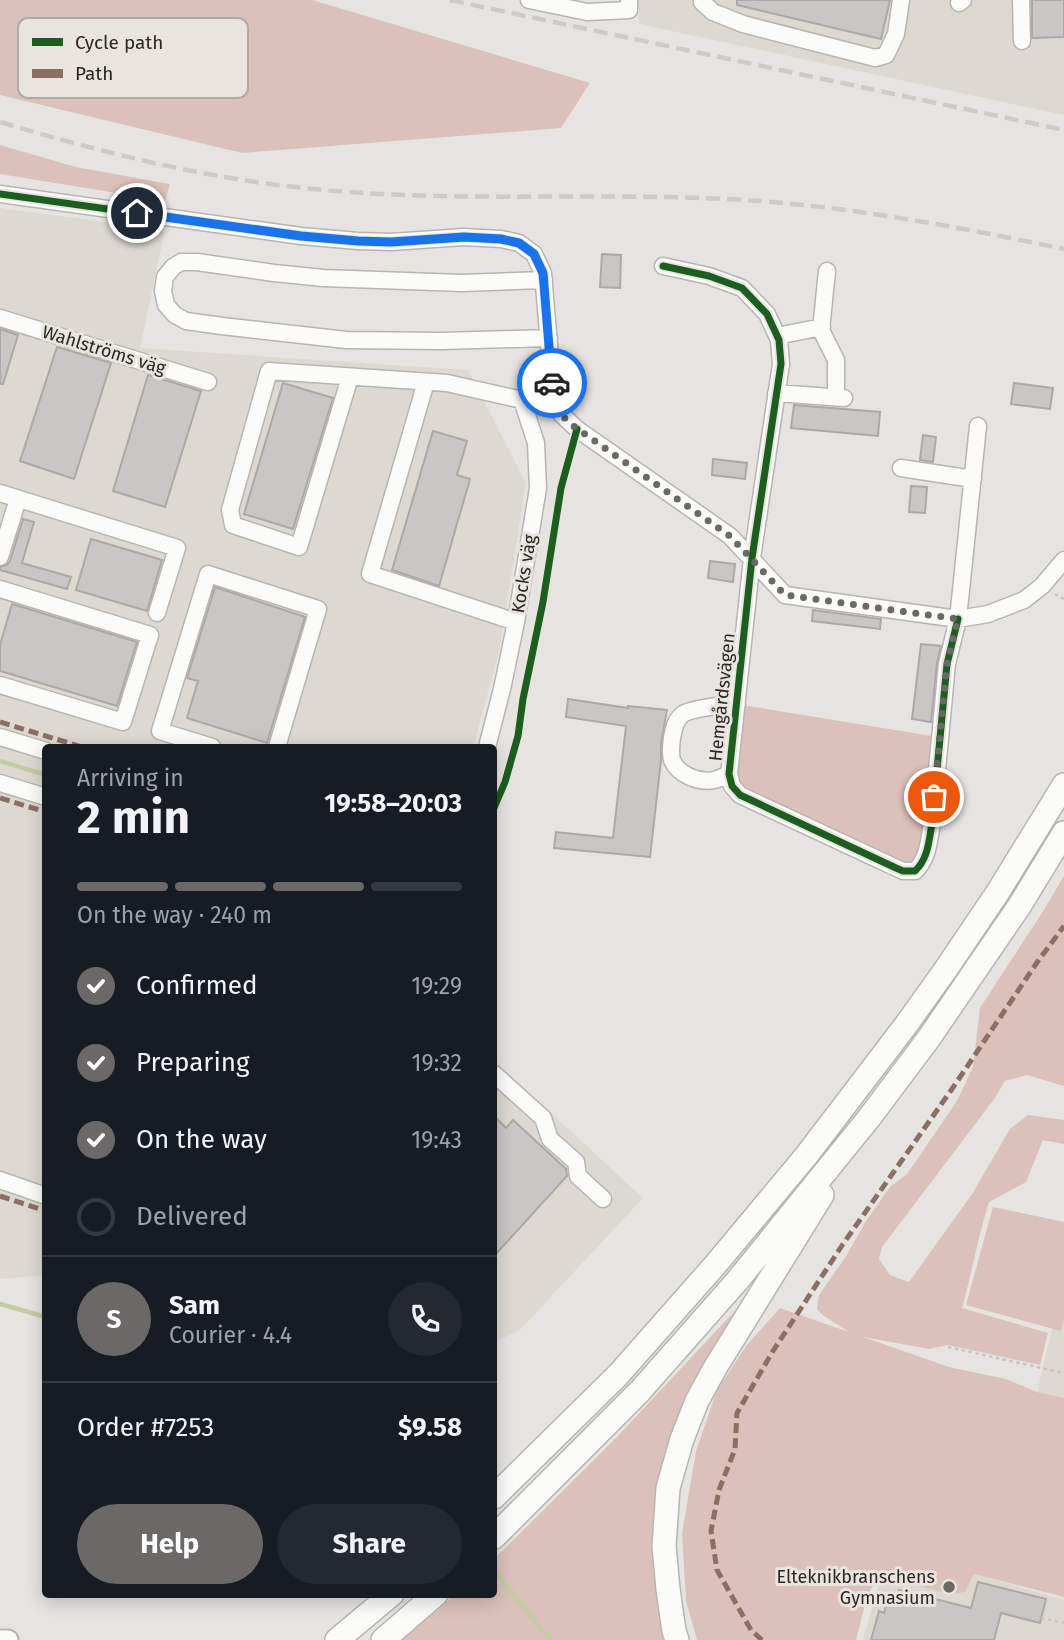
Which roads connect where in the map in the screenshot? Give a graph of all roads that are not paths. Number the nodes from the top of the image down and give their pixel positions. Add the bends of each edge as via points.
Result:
1 (528, 0) edge
2 (702, 0) edge
3 (901, 0) edge
4 (1021, 0) edge
5 (629, 5) edge
6 (1022, 41) dead end
7 (0, 194) edge
8 (544, 256) dead end
9 (663, 266) dead end
10 (827, 271) dead end
11 (544, 277) junction
12 (0, 318) edge
13 (822, 327) junction
14 (777, 335) junction
15 (549, 338) junction
16 (350, 377) junction
17 (208, 382) dead end
18 (426, 382) junction
19 (776, 393) junction
20 (978, 426) dead end
21 (901, 468) dead end
22 (973, 479) junction
23 (0, 493) edge
24 (18, 499) junction
25 (0, 557) edge
26 (752, 558) junction
27 (1064, 560) edge
28 (0, 589) edge
29 (156, 613) dead end
30 (958, 619) junction
31 (516, 622) junction
32 (0, 685) edge
33 (737, 704) junction
34 (0, 737) edge
35 (202, 744) edge
36 (278, 744) edge
37 (488, 744) edge
38 (42, 750) edge
39 (729, 774) junction
40 (0, 783) edge
41 (1064, 785) edge
42 (42, 796) edge
43 (1064, 833) edge
44 (497, 1077) edge
45 (869, 1118) junction
46 (0, 1180) edge
47 (42, 1195) edge
48 (603, 1199) dead end
49 (497, 1494) edge
50 (497, 1534) edge
51 (387, 1598) edge
52 (431, 1598) edge
53 (0, 1640) edge
54 (8, 1640) edge
55 (337, 1640) edge
56 (383, 1640) edge
57 (677, 1640) edge

1 - 5 street via 587,12
2 - 3 street via 713,12 743,24 874,58 886,55 896,34
4 - 6 street
7 - 11 street via 312,237 391,242 501,239 519,243 534,254
8 - 11 street
9 - 14 street, Hemgårdsvägen via 742,288 767,314
10 - 13 street
11 - 15 street
11 - 15 street via 462,283 336,279 197,261 173,267 165,277 163,291 166,305 175,315 222,326 346,340
12 - 17 street, Wahlströms väg
13 - 14 street
13 - 19 street via 836,360 840,398
14 - 19 street, Hemgårdsvägen via 781,363
15 - 26 street via 553,393 568,422 730,536
16 - 16 street via 269,371 230,510 233,526 299,547
16 - 18 street
18 - 31 street, Kocks väg via 522,400 536,443 538,488
18 - 31 street via 370,574
19 - 26 street, Hemgårdsvägen
20 - 22 street
21 - 22 street
22 - 30 street
23 - 24 street
24 - 25 street
24 - 29 street via 177,548
26 - 30 street via 785,595
26 - 33 street, Hemgårdsvägen
27 - 30 street via 1024,600
28 - 32 street via 150,635 123,722
30 - 39 street, Hemgårdsvägen via 947,664 928,848 915,871 896,868 740,795
31 - 37 street, Kocks väg
33 - 39 street, Hemgårdsvägen
33 - 39 street via 681,715 670,750 676,768 692,778 712,780
34 - 38 street
35 - 36 street via 160,731 208,574 317,609
40 - 42 street
41 - 49 highway via 946,969 806,1156 618,1375
43 - 45 highway via 974,973
44 - 48 street via 542,1118 550,1139 576,1162 578,1176
45 - 50 highway via 737,1281 640,1391
45 - 57 highway via 715,1368 682,1439 668,1488 664,1546
46 - 47 street
51 - 55 highway
52 - 56 highway
53 - 54 main road

